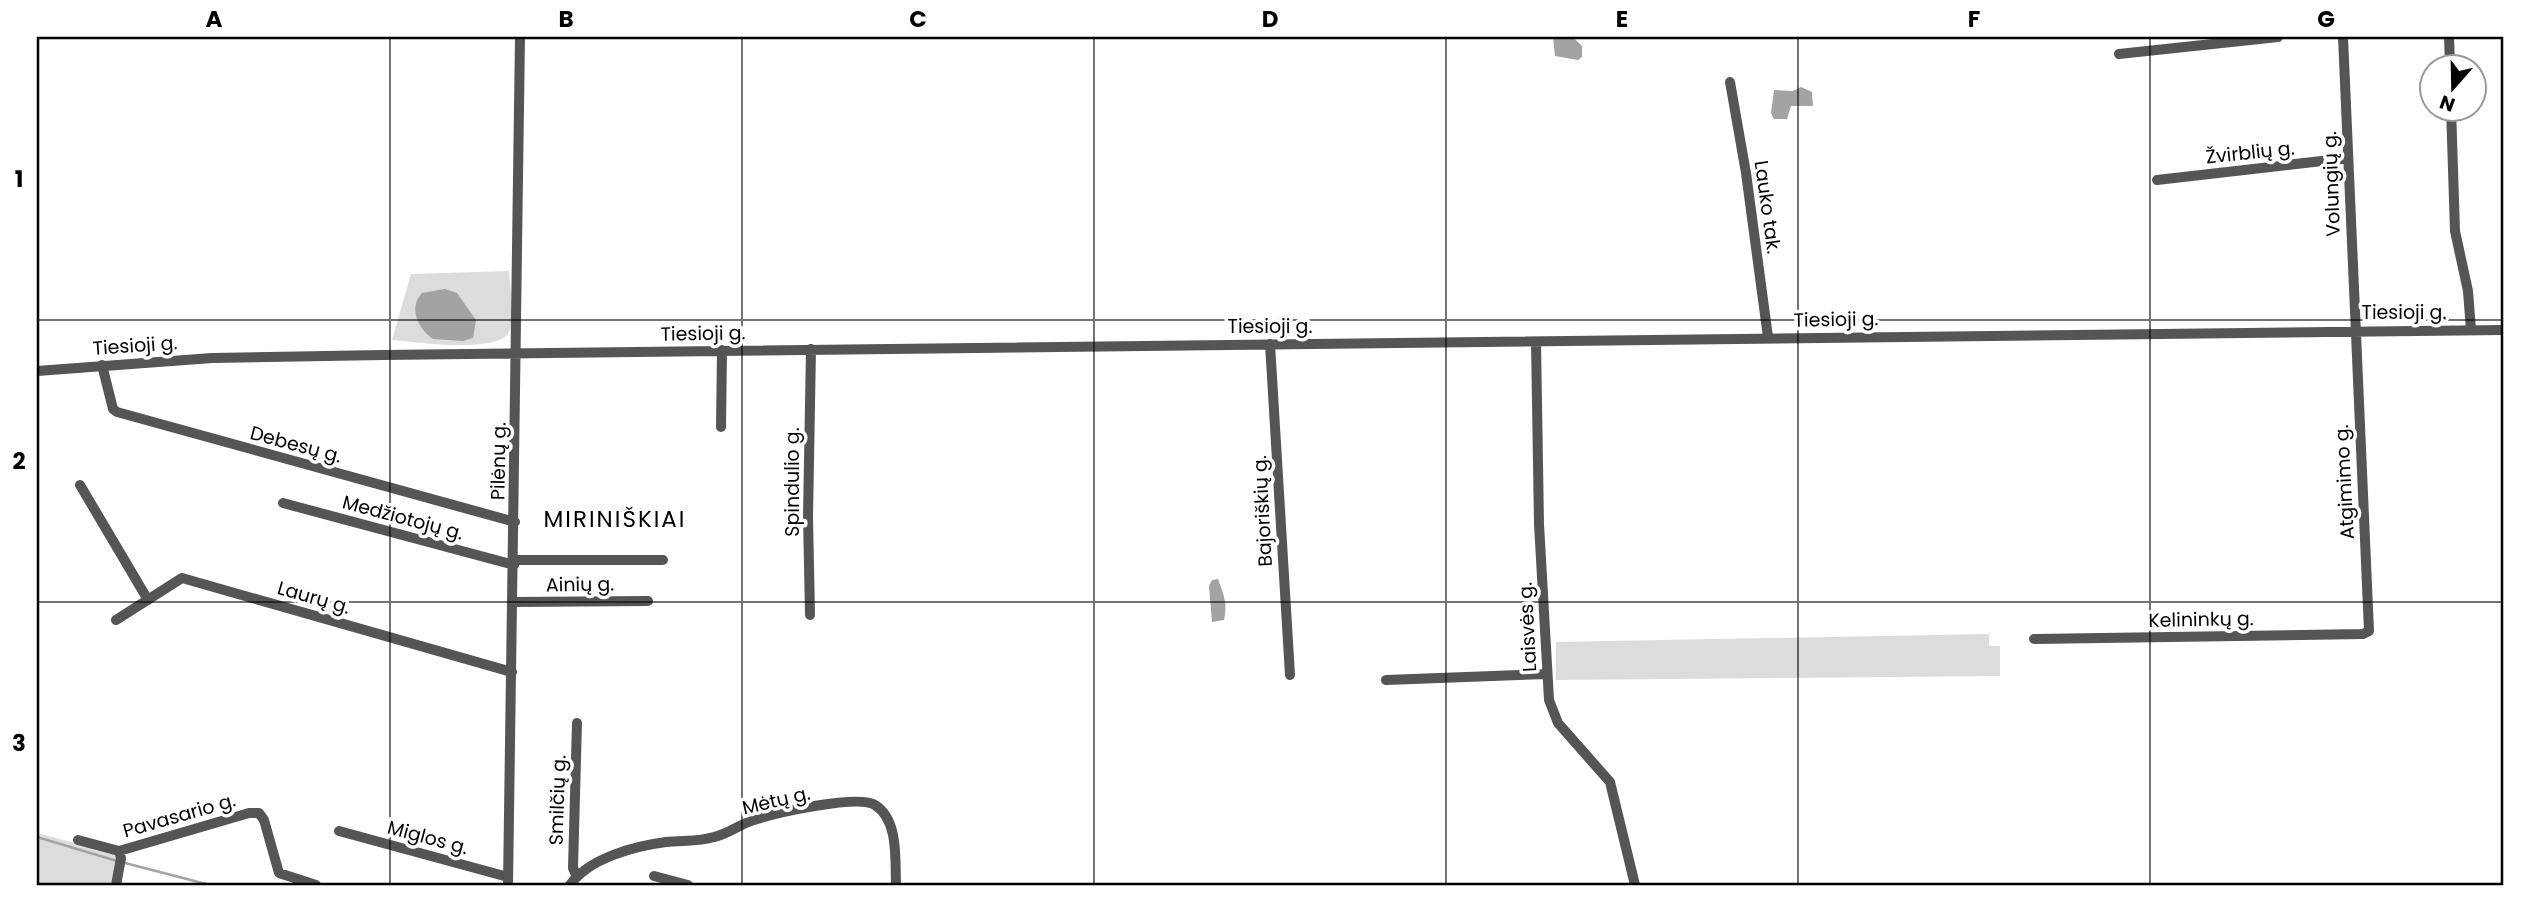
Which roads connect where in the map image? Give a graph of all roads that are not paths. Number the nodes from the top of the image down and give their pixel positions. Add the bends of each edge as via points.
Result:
1 (520, 37) edge
2 (2278, 37) edge
3 (2343, 37) edge
4 (2119, 54) dead end
5 (1730, 82) dead end
6 (2451, 122) edge
7 (2348, 158) junction
8 (2157, 180) dead end
9 (2354, 330) junction
10 (2471, 330) junction
11 (2503, 330) edge
12 (1768, 337) junction
13 (1536, 342) junction
14 (1270, 344) junction
15 (811, 349) junction
16 (722, 350) junction
17 (516, 352) junction
18 (102, 365) junction
19 (37, 371) edge
20 (721, 427) dead end
21 (80, 485) dead end
22 (283, 503) dead end
23 (515, 522) junction
24 (663, 560) dead end
25 (514, 563) junction
26 (148, 600) junction
27 (648, 601) dead end
28 (513, 602) junction
29 (810, 615) dead end
30 (116, 620) dead end
31 (2368, 631) joint
32 (2034, 639) dead end
33 (512, 671) junction
34 (1547, 674) junction
35 (1290, 675) dead end
36 (1386, 680) dead end
37 (577, 723) dead end
38 (339, 831) dead end
39 (78, 840) dead end
40 (119, 851) junction
41 (654, 876) dead end
42 (508, 881) edge
43 (574, 881) edge
44 (116, 885) edge
45 (316, 885) edge
46 (688, 885) edge
47 (896, 885) edge
48 (1635, 885) edge

1 - 17 street, Pilėnų g.
2 - 4 street
3 - 7 street, Volungių g.
5 - 12 street, Lauko tak.
6 - 10 street via 2455,231
7 - 8 street, Žvirblių g.
7 - 9 street, Volungių g.
9 - 10 street, Tiesioji g.
9 - 12 street, Tiesioji g.
9 - 31 street, Atgimimo g.
10 - 11 street, Tiesioji g.
12 - 13 street, Tiesioji g.
13 - 14 street, Tiesioji g.
13 - 34 street, Laisvės g.
14 - 15 street, Tiesioji g.
14 - 35 street, Bajoriškių g.
15 - 16 street, Tiesioji g.
15 - 29 street, Spindulio g.
16 - 17 street, Tiesioji g.
16 - 20 street
17 - 18 street, Tiesioji g. via 212,358
17 - 23 street, Pilėnų g.
18 - 19 street, Tiesioji g.
18 - 23 street, Debesų g. via 117,412
21 - 26 street
22 - 25 street, Medžiotojų g.
23 - 25 street, Pilėnų g.
24 - 25 street, Medžiotojų g.
25 - 28 street, Pilėnų g.
26 - 30 street, Laurų g.
26 - 33 street, Laurų g. via 182,578
27 - 28 street, Ainių g.
28 - 33 street, Pilėnų g.
31 - 32 street, Kelininkų g.
33 - 42 street, Pilėnų g.
34 - 36 street
34 - 48 street, Laisvės g. via 1549,700 1558,723 1610,782
37 - 43 street, Smilčių g.
38 - 42 street, Miglos g.
39 - 40 street, Pavasario g.
40 - 44 street
40 - 45 street, Pavasario g. via 258,813 279,873
41 - 46 street
43 - 47 street, Mėtų g. via 601,861 633,848 709,839 753,820 855,801 877,806 889,821

